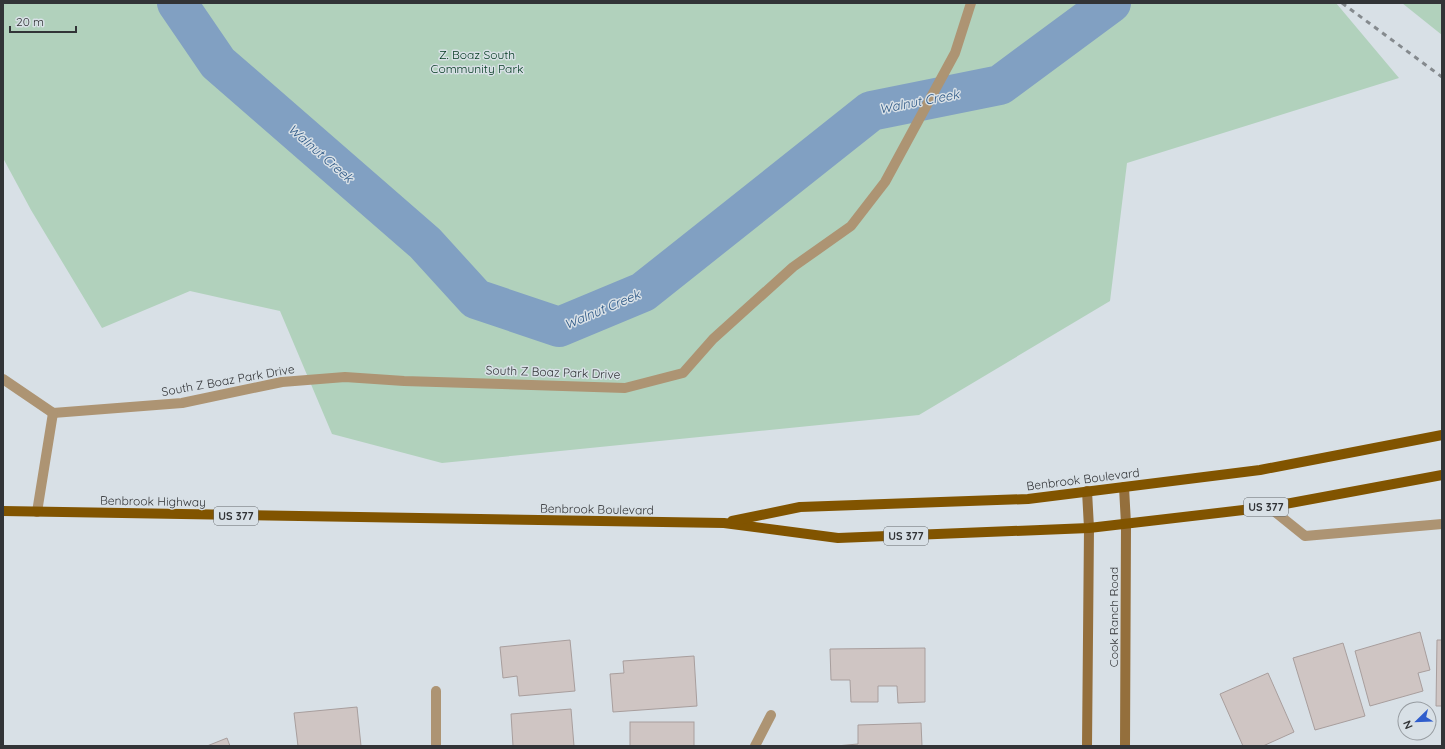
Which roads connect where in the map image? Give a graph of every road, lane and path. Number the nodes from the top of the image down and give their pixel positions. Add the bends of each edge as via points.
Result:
1 (971, 3) edge
2 (3, 379) edge
3 (53, 413) junction
4 (1442, 436) edge
5 (1442, 475) edge
6 (1124, 487) junction
7 (1087, 491) junction
8 (1269, 507) junction
9 (3, 511) edge
10 (37, 512) junction
11 (470, 520) joint
12 (724, 523) junction
13 (1126, 524) junction
14 (1442, 524) edge
15 (1089, 528) junction
16 (436, 691) dead end
17 (771, 715) dead end
18 (436, 746) edge
19 (755, 746) edge
20 (1086, 746) edge
21 (1125, 746) edge

1 - 3 street, South Z Boaz Park Drive via 955,53 940,83 885,182 851,226 793,267 713,339 683,373 625,388 345,377 282,382 182,403
2 - 3 street
3 - 10 street
4 - 6 main road, Benbrook Boulevard / US 377 via 1260,470
5 - 8 main road, Benbrook Boulevard / US 377
6 - 7 main road, Benbrook Boulevard / US 377
6 - 13 street, Cook Ranch Road
7 - 12 main road, Benbrook Boulevard / US 377 via 1028,499 800,507
7 - 15 street, Cook Ranch Road
8 - 13 main road, Benbrook Boulevard / US 377
8 - 14 street via 1305,536
9 - 10 main road, Benbrook Highway / US 377
10 - 11 main road, Benbrook Highway / US 377
11 - 12 main road, Benbrook Boulevard / US 377
12 - 15 main road, Benbrook Boulevard / US 377 via 838,538
13 - 15 main road, Benbrook Boulevard / US 377
13 - 21 street, Cook Ranch Road
15 - 20 street, Cook Ranch Road
16 - 18 street
17 - 19 street

